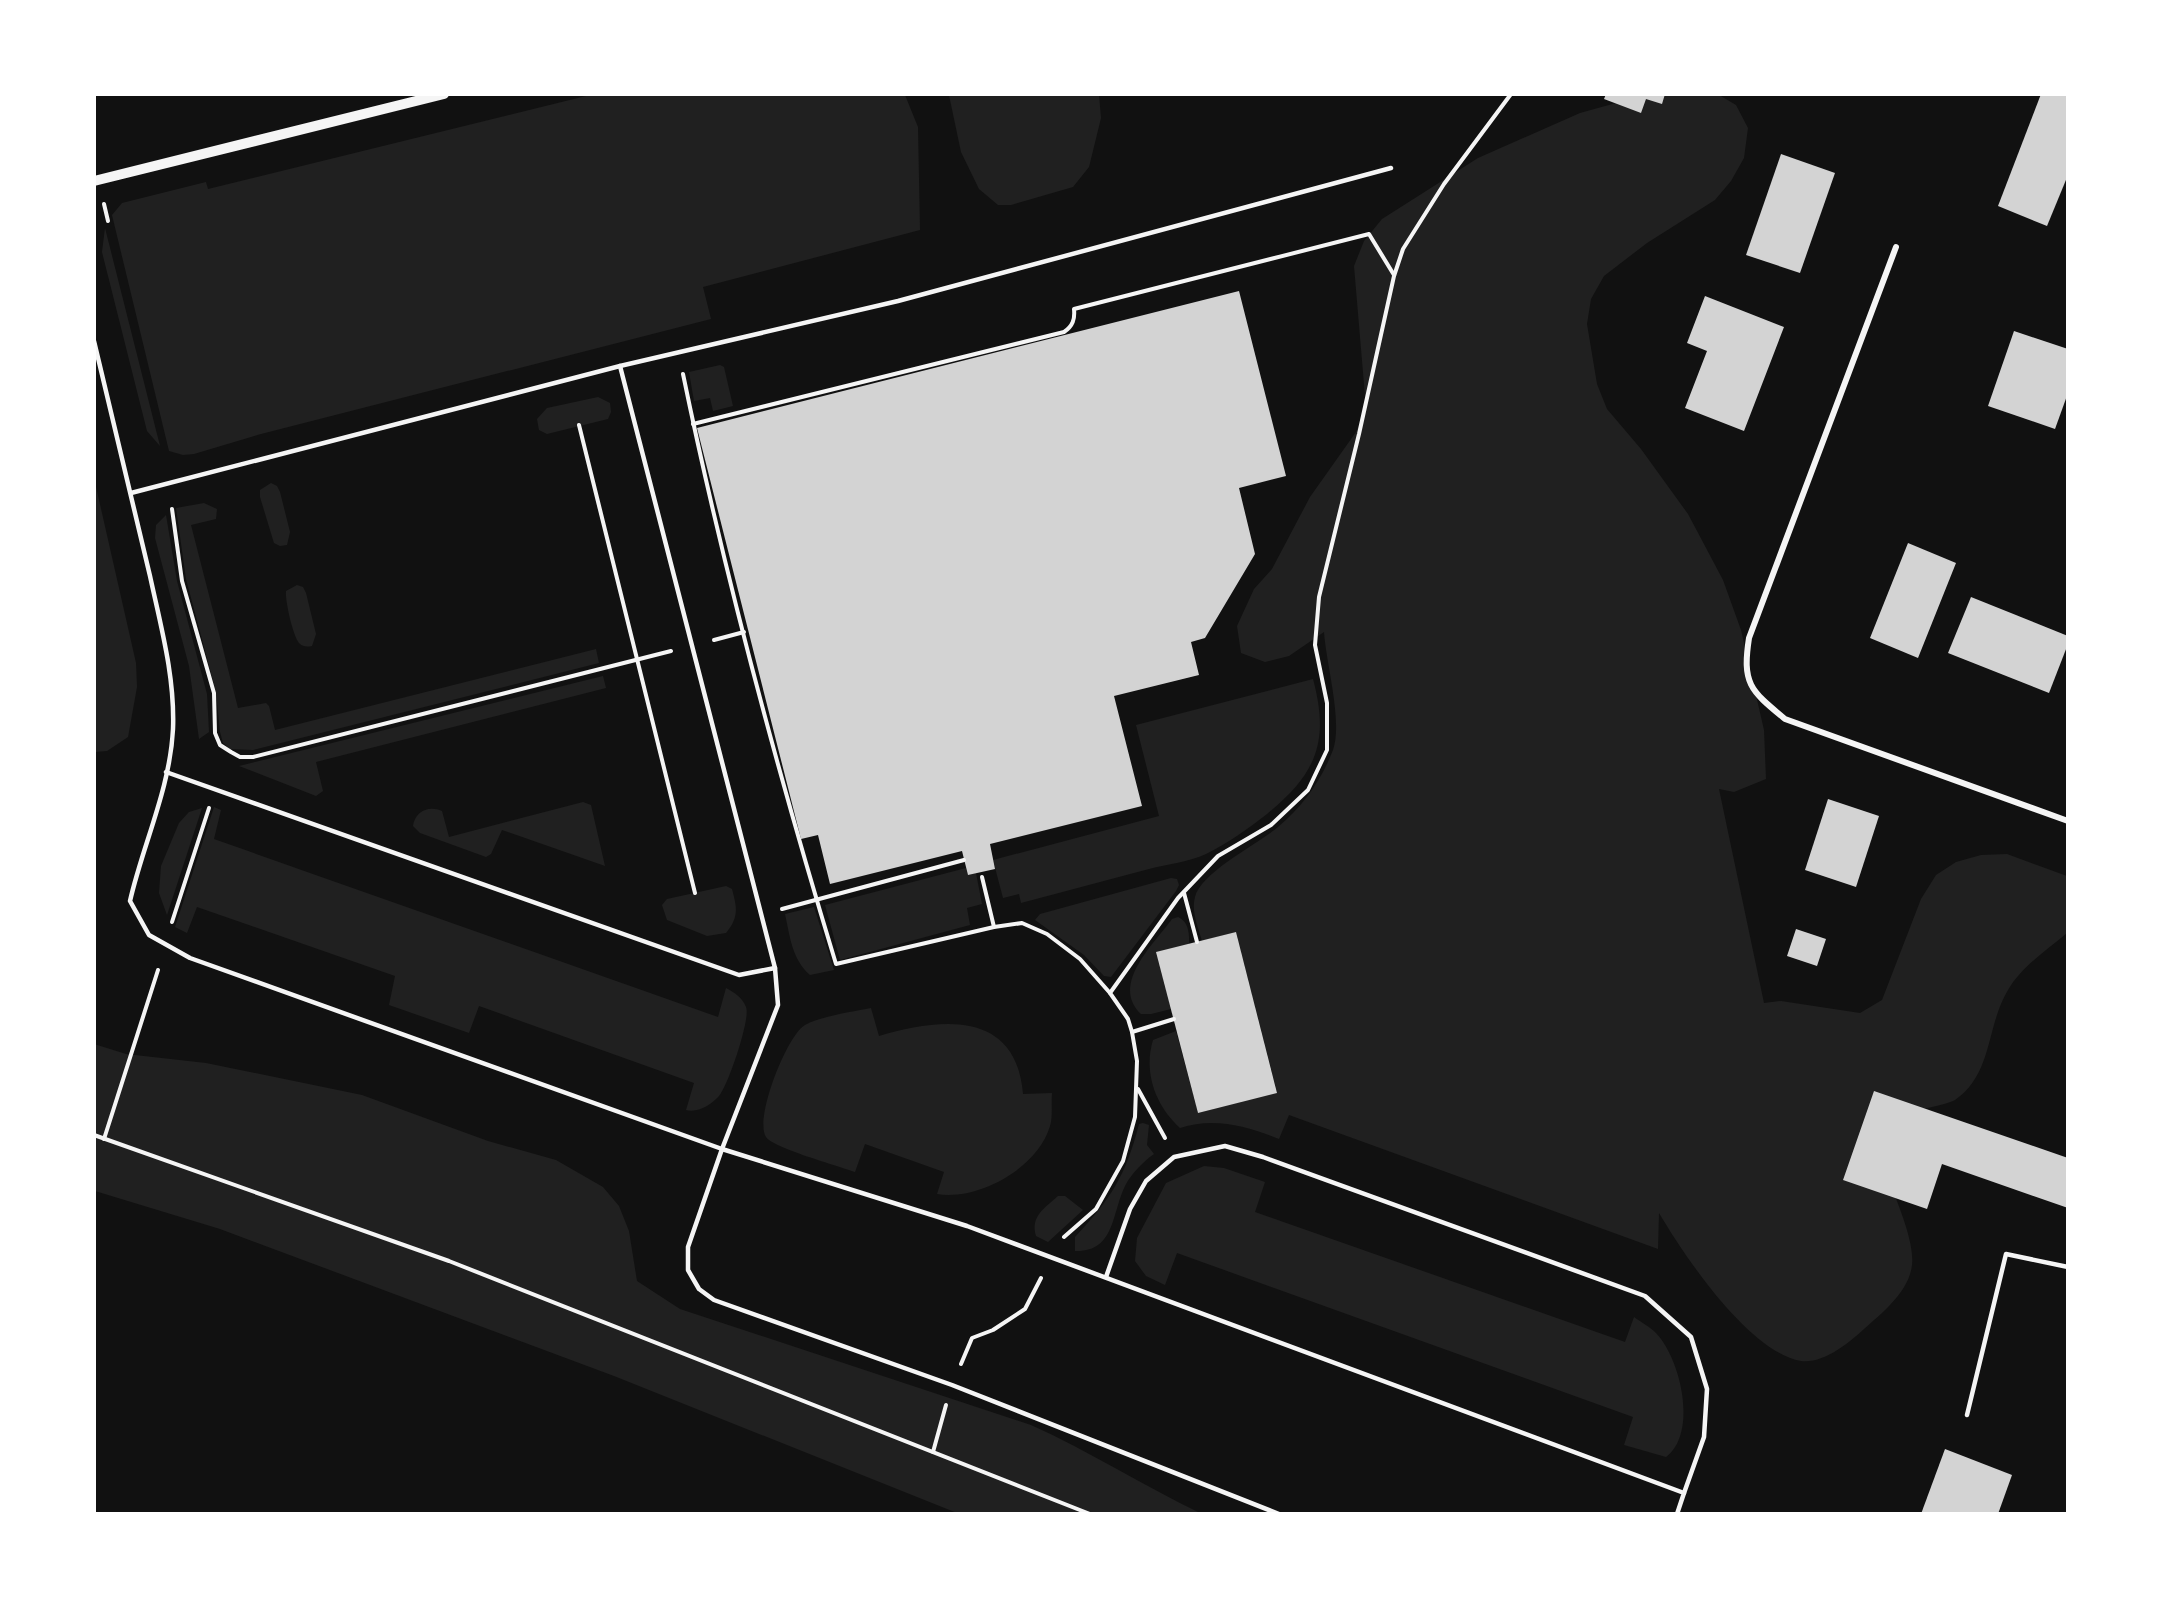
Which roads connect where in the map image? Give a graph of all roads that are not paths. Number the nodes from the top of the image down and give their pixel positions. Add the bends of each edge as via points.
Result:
1 (444, 94) edge
2 (1391, 168) dead end
3 (94, 181) edge
4 (1896, 247) dead end
5 (94, 341) edge
6 (620, 366) junction
7 (131, 493) junction
8 (166, 772) junction
9 (2067, 821) edge
10 (775, 968) junction
11 (722, 1149) junction
12 (2067, 1268) edge
13 (1106, 1277) junction
14 (1967, 1415) dead end
15 (1684, 1493) junction
16 (1279, 1514) edge
17 (1677, 1514) edge

1 - 3 street
2 - 6 lane via 898,300
4 - 9 street via 1749,638 1745,668 1758,697 1785,718
5 - 7 lane
6 - 7 lane
6 - 10 lane
7 - 8 lane via 170,669 173,730
8 - 10 lane via 739,975
8 - 11 lane via 130,901 149,935 190,958
10 - 11 lane via 778,1005
11 - 13 lane via 967,1226
11 - 16 lane via 688,1246 688,1270 699,1288 714,1300 952,1385
12 - 14 lane via 2006,1254
13 - 15 lane
13 - 15 lane via 1130,1209 1146,1181 1174,1156 1225,1146 1645,1296 1691,1337 1707,1389 1704,1437
15 - 17 lane

